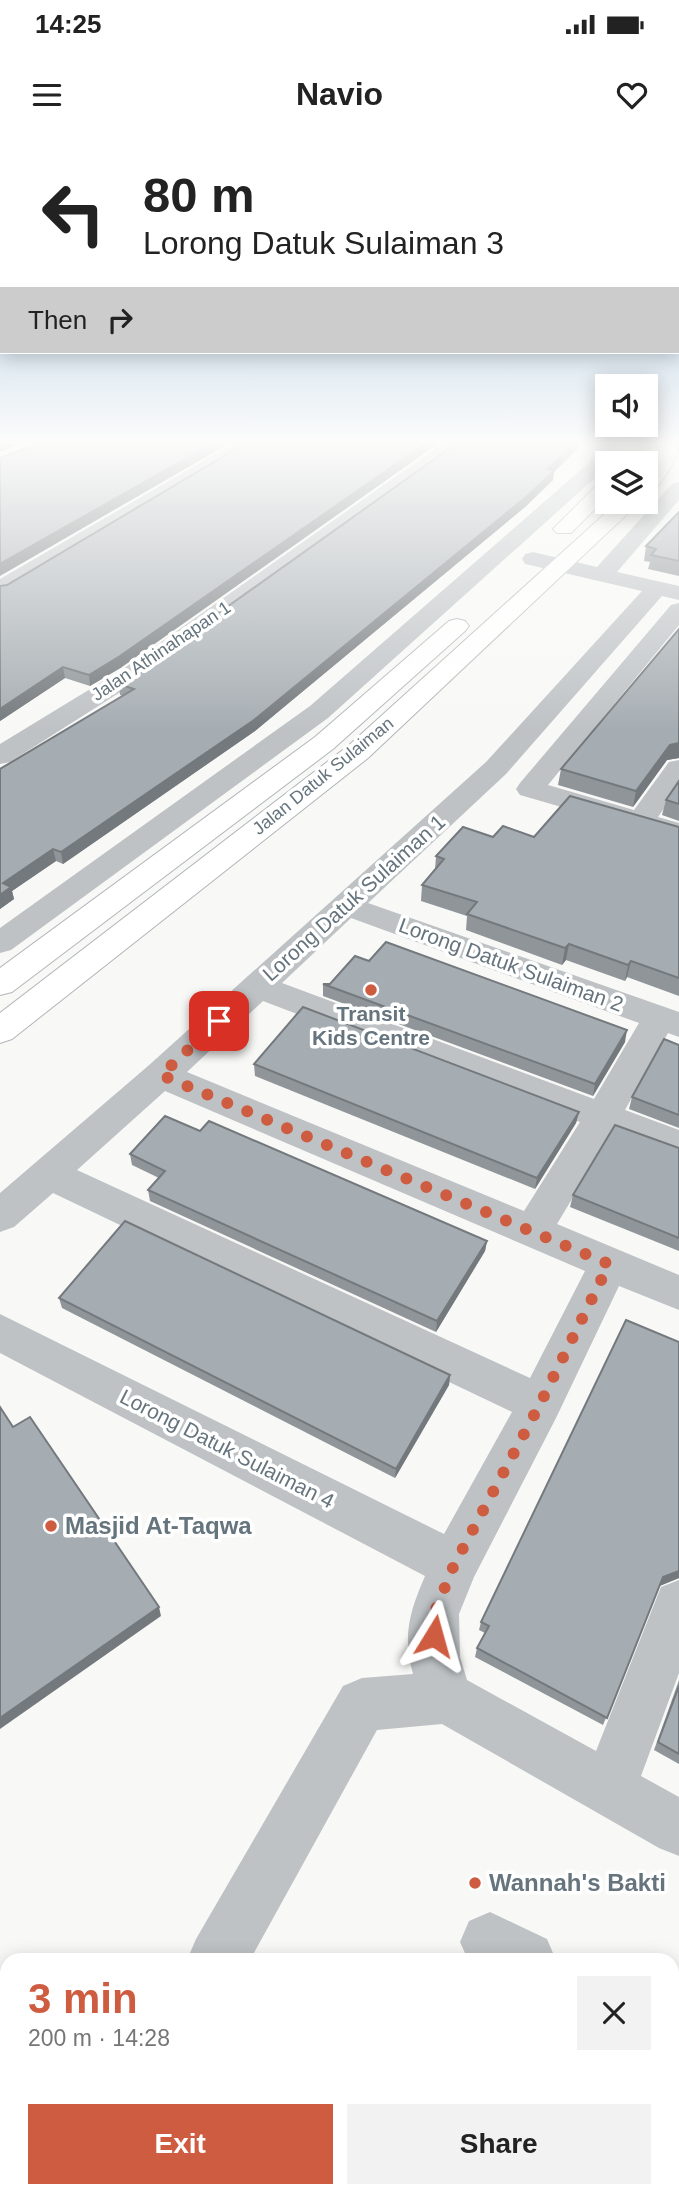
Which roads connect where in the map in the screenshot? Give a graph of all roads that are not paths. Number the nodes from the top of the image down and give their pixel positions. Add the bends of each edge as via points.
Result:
1 (82, 539) edge
2 (321, 539) edge
3 (514, 539) edge
4 (553, 539) edge
5 (591, 539) edge
6 (634, 539) edge
7 (533, 559) junction
8 (562, 566) junction
9 (602, 575) junction
10 (512, 577) dead end
11 (0, 587) edge
12 (668, 591) edge
13 (679, 610) edge
14 (474, 611) dead end
15 (0, 756) edge
16 (679, 768) edge
17 (206, 796) junction
18 (239, 808) junction
19 (640, 821) junction
20 (679, 832) edge
21 (344, 905) junction
22 (0, 943) edge
23 (0, 984) edge
24 (257, 986) junction
25 (669, 1021) edge
26 (0, 1031) edge
27 (161, 1075) junction
28 (603, 1116) junction
29 (679, 1145) edge
30 (47, 1174) junction
31 (0, 1216) edge
32 (532, 1231) junction
33 (609, 1264) junction
34 (679, 1293) edge
35 (0, 1332) edge
36 (540, 1404) junction
37 (454, 1565) junction
38 (679, 1605) edge
39 (446, 1697) junction
40 (609, 1788) junction
41 (679, 1828) edge
42 (221, 1953) edge

1 - 11 street
2 - 15 street, Jalan Athinahapan 1 via 132,674
3 - 17 street via 318,712
4 - 7 main road
5 - 8 main road, Jalan Datuk Sulaiman
6 - 9 street
7 - 8 street
7 - 10 main road
8 - 9 street
8 - 26 main road, Jalan Datuk Sulaiman via 358,752
9 - 12 street
12 - 21 street, Lorong Datuk Sulaiman 1 via 496,768
13 - 19 street via 530,789
14 - 18 main road, Jalan Datuk Sulaiman via 324,743
16 - 19 street
17 - 18 street, Jalan Datuk Sulaiman
17 - 22 street
18 - 23 main road, Jalan Datuk Sulaiman
19 - 20 street
21 - 24 street, Lorong Datuk Sulaiman 1
21 - 25 street, Lorong Datuk Sulaiman 2
24 - 27 street, Lorong Datuk Sulaiman 1
24 - 28 street
25 - 28 street
27 - 30 street, Lorong Datuk Sulaiman 1
27 - 32 street
28 - 29 street
28 - 32 street
30 - 31 street, Lorong Datuk Sulaiman 1
30 - 36 street
32 - 33 street
33 - 34 street
33 - 36 street
35 - 37 street, Lorong Datuk Sulaiman 4
36 - 37 street
37 - 39 street via 434,1614 434,1657
38 - 40 street
39 - 40 street
39 - 42 street via 362,1706
40 - 41 street

